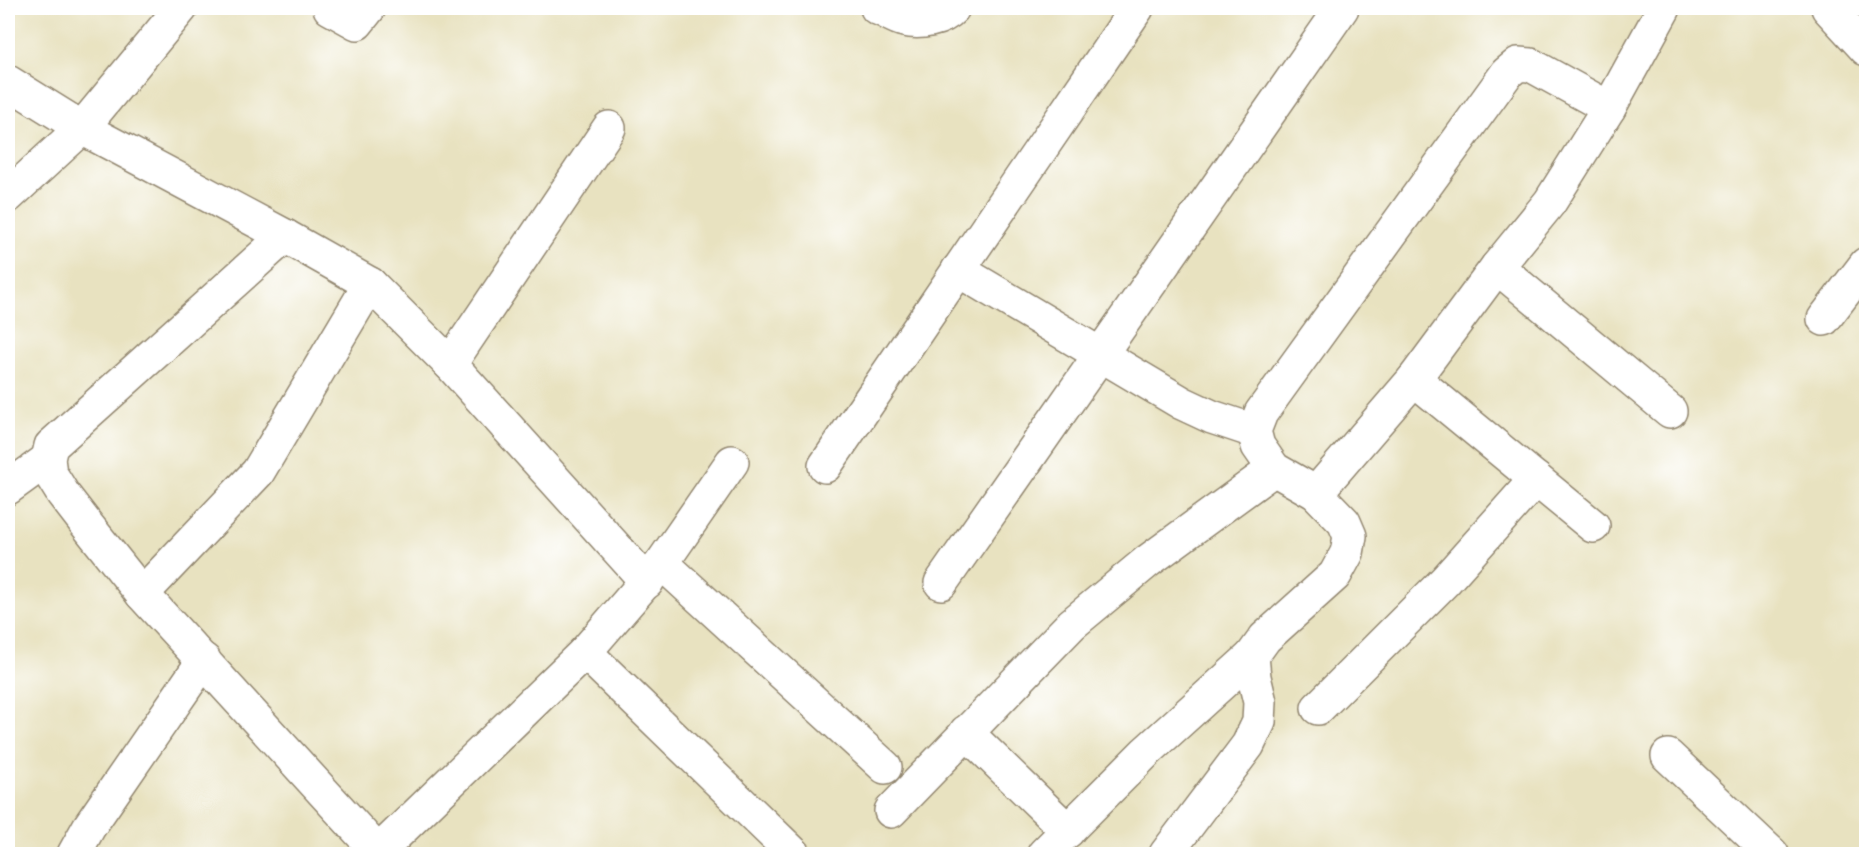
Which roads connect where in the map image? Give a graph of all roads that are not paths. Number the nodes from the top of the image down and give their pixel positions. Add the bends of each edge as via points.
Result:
1 (182, 8) edge
2 (330, 8) edge
3 (369, 8) edge
4 (877, 8) edge
5 (953, 8) edge
6 (1137, 8) edge
7 (1342, 8) edge
8 (1664, 8) edge
9 (1828, 8) edge
10 (1866, 49) edge
11 (8, 82) edge
12 (1609, 108) junction
13 (82, 128) junction
14 (609, 128) dead end
15 (8, 196) edge
16 (285, 236) junction
17 (1866, 264) edge
18 (1497, 267) junction
19 (958, 270) junction
20 (370, 284) junction
21 (1824, 319) dead end
22 (1100, 355) junction
23 (450, 364) junction
24 (1414, 379) junction
25 (1670, 411) dead end
26 (1254, 431) junction
27 (48, 459) junction
28 (732, 462) dead end
29 (825, 466) dead end
30 (1274, 469) junction
31 (1536, 479) junction
32 (8, 488) edge
33 (1316, 493) junction
34 (1593, 526) dead end
35 (654, 572) junction
36 (941, 583) dead end
37 (142, 594) junction
38 (585, 652) junction
39 (1252, 656) junction
40 (204, 660) junction
41 (1318, 708) dead end
42 (966, 732) junction
43 (1668, 756) dead end
44 (885, 767) dead end
45 (891, 811) dead end
46 (1068, 831) junction
47 (379, 853) edge
48 (74, 855) edge
49 (794, 855) edge
50 (1044, 855) edge
51 (1166, 855) edge
52 (1772, 855) edge

1 - 13 street
2 - 3 street via 357,23
4 - 5 street via 904,20 929,21
6 - 19 street
7 - 22 street
8 - 12 street
9 - 10 street
11 - 13 street
12 - 18 street via 1550,202
12 - 26 street via 1531,65 1518,64 1506,73 1261,413
13 - 15 street
13 - 16 street
14 - 23 street
16 - 20 street
16 - 27 street via 51,446
17 - 21 street
18 - 24 street
18 - 25 street
19 - 22 street
19 - 29 street
20 - 23 street
20 - 37 street via 258,472
22 - 26 street via 1182,403
22 - 36 street
23 - 35 street
24 - 31 street
24 - 33 street
26 - 30 street via 1258,446
27 - 32 street
27 - 37 street via 50,473 63,494
28 - 35 street
30 - 33 street
30 - 42 street via 1148,561 1072,624
31 - 34 street
31 - 41 street via 1445,581
33 - 39 street via 1344,522 1350,536 1347,553 1335,574 1265,638
35 - 38 street
35 - 44 street
37 - 40 street
38 - 47 street
38 - 49 street
39 - 46 street via 1146,752
39 - 51 street via 1260,702 1259,722 1248,745
40 - 47 street
40 - 48 street via 89,827
42 - 45 street
42 - 46 street
43 - 52 street
46 - 50 street

